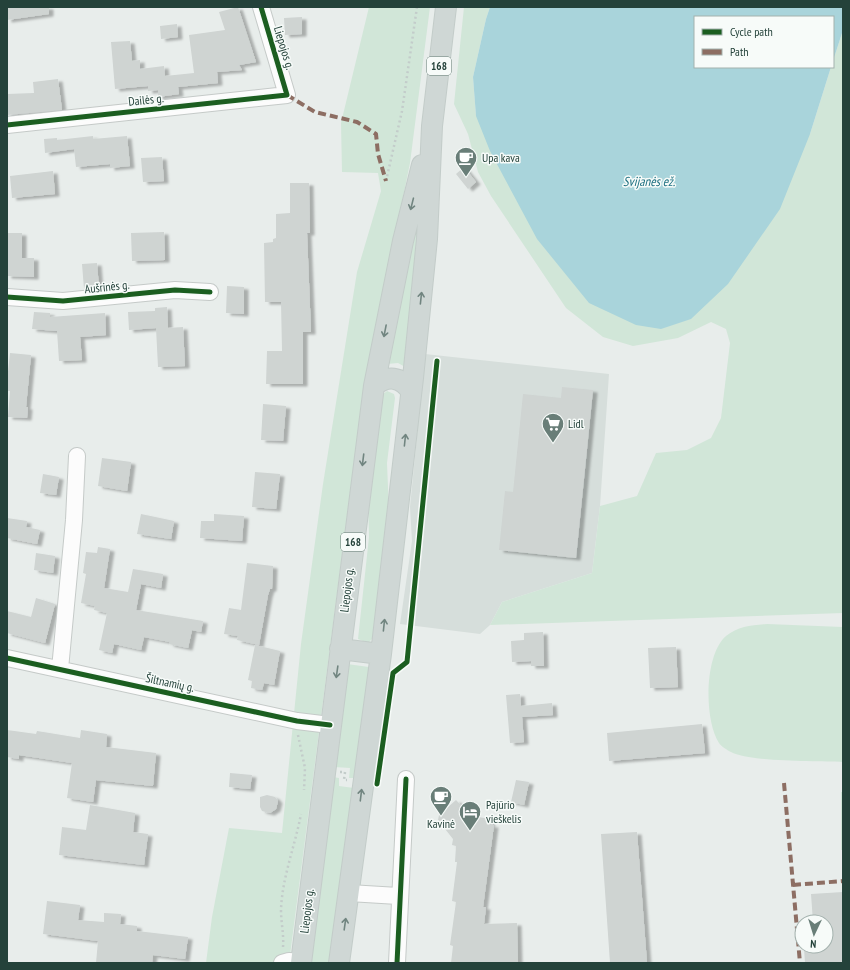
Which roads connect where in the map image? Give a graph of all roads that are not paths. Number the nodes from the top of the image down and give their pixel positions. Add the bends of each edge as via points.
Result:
1 (261, 7) edge
2 (446, 7) edge
3 (287, 95) joint
4 (7, 125) edge
5 (432, 126) junction
6 (210, 292) dead end
7 (7, 297) edge
8 (374, 386) junction
9 (411, 392) junction
10 (77, 456) dead end
11 (340, 649) junction
12 (381, 654) junction
13 (7, 658) edge
14 (60, 670) junction
15 (330, 725) junction
16 (406, 779) dead end
17 (349, 893) junction
18 (398, 896) junction
19 (291, 963) edge
20 (339, 963) edge
21 (397, 963) edge

1 - 3 street, Liepojos g.
2 - 5 main road, Liepojos g. / 168
3 - 4 street, Dailės g.
5 -> 8 main road, Liepojos g. / 168 via 403,241
9 -> 5 main road, Liepojos g. / 168 via 427,239
6 - 7 street, Aušrinės g. via 175,290 63,301
8 - 9 main road via 380,380 398,379 406,384
8 -> 11 main road, Liepojos g. / 168
12 -> 9 main road, Liepojos g. / 168
10 - 14 street via 74,520
11 - 12 main road
11 -> 15 main road, Liepojos g. / 168
17 -> 12 main road, Liepojos g. / 168
13 - 14 street, Šiltnamių g.
14 - 15 street, Šiltnamių g. via 297,721
15 - 19 main road, Liepojos g. / 168
16 - 18 street
17 - 18 street
20 -> 17 main road, Liepojos g. / 168
18 - 21 street

